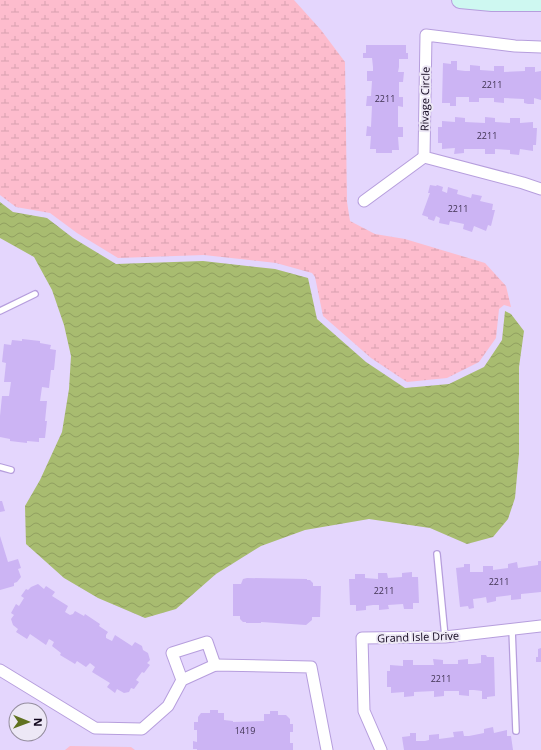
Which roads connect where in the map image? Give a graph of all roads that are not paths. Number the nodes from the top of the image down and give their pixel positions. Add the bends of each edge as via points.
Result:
1 (460, 0) edge
2 (541, 3) edge
3 (541, 47) edge
4 (424, 157) junction
5 (541, 189) edge
6 (364, 201) dead end
7 (36, 294) dead end
8 (0, 311) edge
9 (0, 467) edge
10 (11, 470) dead end
11 (437, 554) dead end
12 (541, 626) edge
13 (512, 629) junction
14 (445, 637) junction
15 (215, 665) junction
16 (0, 670) edge
17 (182, 680) junction
18 (516, 731) dead end
19 (327, 750) edge
20 (381, 750) edge

1 - 2 street
3 - 4 street, Rivage Circle via 426,35
4 - 5 street
4 - 6 street
7 - 8 lane
9 - 10 lane
11 - 14 lane
12 - 13 street, Grand Isle Drive
13 - 14 street, Grand Isle Drive
13 - 18 lane
14 - 20 street, Grand Isle Drive via 362,638 364,711
15 - 17 street
15 - 17 street via 207,642 172,653
15 - 19 street via 311,667
16 - 17 street via 95,728 142,729 168,706

